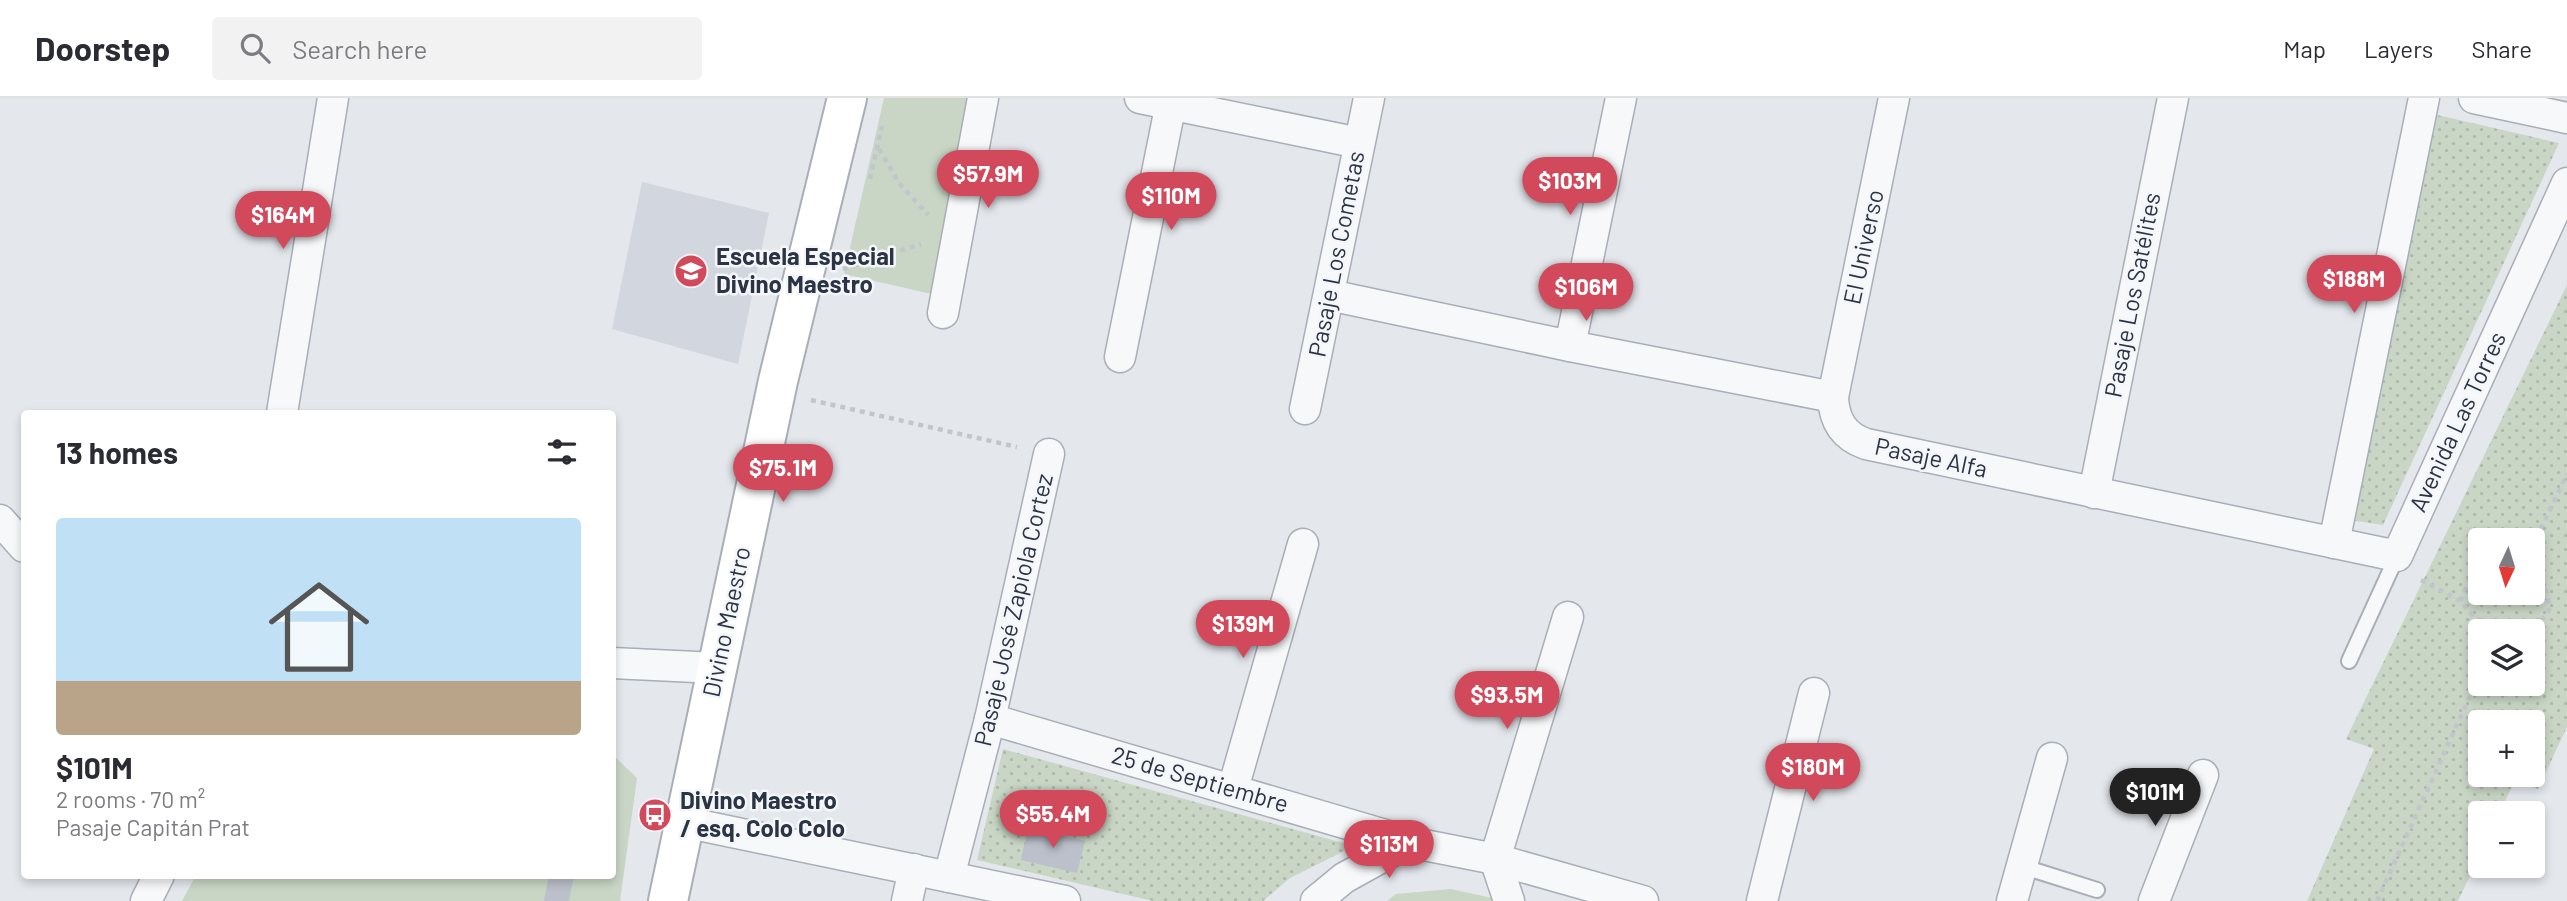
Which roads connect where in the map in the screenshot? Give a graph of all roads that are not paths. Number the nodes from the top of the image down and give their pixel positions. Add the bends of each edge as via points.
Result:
1 (333, 98) edge
2 (847, 98) edge
3 (984, 98) edge
4 (1140, 98) edge
5 (1368, 98) edge
6 (1621, 98) edge
7 (1894, 98) edge
8 (2173, 98) edge
9 (2424, 98) edge
10 (2474, 98) edge
11 (1172, 101) edge
12 (2567, 118) edge
13 (1359, 143) junction
14 (2567, 183) edge
15 (1329, 295) junction
16 (943, 313) dead end
17 (1570, 346) junction
18 (1120, 356) dead end
19 (1833, 397) junction
20 (1305, 409) dead end
21 (282, 410) edge
22 (1049, 454) road end
23 (2094, 492) junction
24 (0, 520) edge
25 (2334, 543) junction
26 (21, 544) edge
27 (1303, 544) dead end
28 (2394, 561) junction
29 (1568, 617) dead end
30 (2349, 662) dead end
31 (616, 663) edge
32 (717, 668) junction
33 (1814, 693) dead end
34 (990, 719) junction
35 (2052, 758) dead end
36 (2203, 775) dead end
37 (1233, 789) junction
38 (684, 822) junction
39 (1409, 842) junction
40 (1495, 859) junction
41 (2021, 866) junction
42 (914, 869) junction
43 (949, 877) junction
44 (157, 879) edge
45 (2097, 890) dead end
46 (146, 901) edge
47 (668, 901) edge
48 (907, 901) edge
49 (1065, 901) edge
50 (1316, 901) edge
51 (1509, 901) edge
52 (1643, 901) edge
53 (1762, 901) edge
54 (2012, 901) edge
55 (2154, 901) edge

1 - 21 street
2 - 32 street, Divino Maestro via 778,381
3 - 16 street
4 - 11 street
5 - 13 street, Pasaje Los Cometas
6 - 17 street
7 - 19 street, El Universo
8 - 23 street, Pasaje Los Satélites
9 - 25 street
10 - 12 street
11 - 13 street
11 - 18 street
13 - 15 street, Pasaje Los Cometas
14 - 28 street, Avenida Las Torres
15 - 17 street
15 - 20 street, Pasaje Los Cometas
17 - 19 street
19 - 23 street, Pasaje Alfa via 1839,425 1855,440
22 - 34 street, Pasaje José Zapiola Cortez
23 - 25 street, Pasaje Alfa
24 - 26 street
25 - 28 street, Pasaje Alfa
27 - 37 street
28 - 30 lane, Avenida Las Torres
29 - 40 street
31 - 32 street
32 - 38 street, Divino Maestro
33 - 53 street
34 - 37 street, 25 de Septiembre
34 - 43 street, Pasaje José Zapiola Cortez
35 - 41 street
36 - 55 street
37 - 39 street, 25 de Septiembre
38 - 42 street
38 - 47 street, Divino Maestro
39 - 40 street, 25 de Septiembre
39 - 50 street via 1353,872
40 - 51 street
40 - 52 street
41 - 45 lane
41 - 54 street
42 - 43 street
42 - 48 street
43 - 49 street
44 - 46 street

